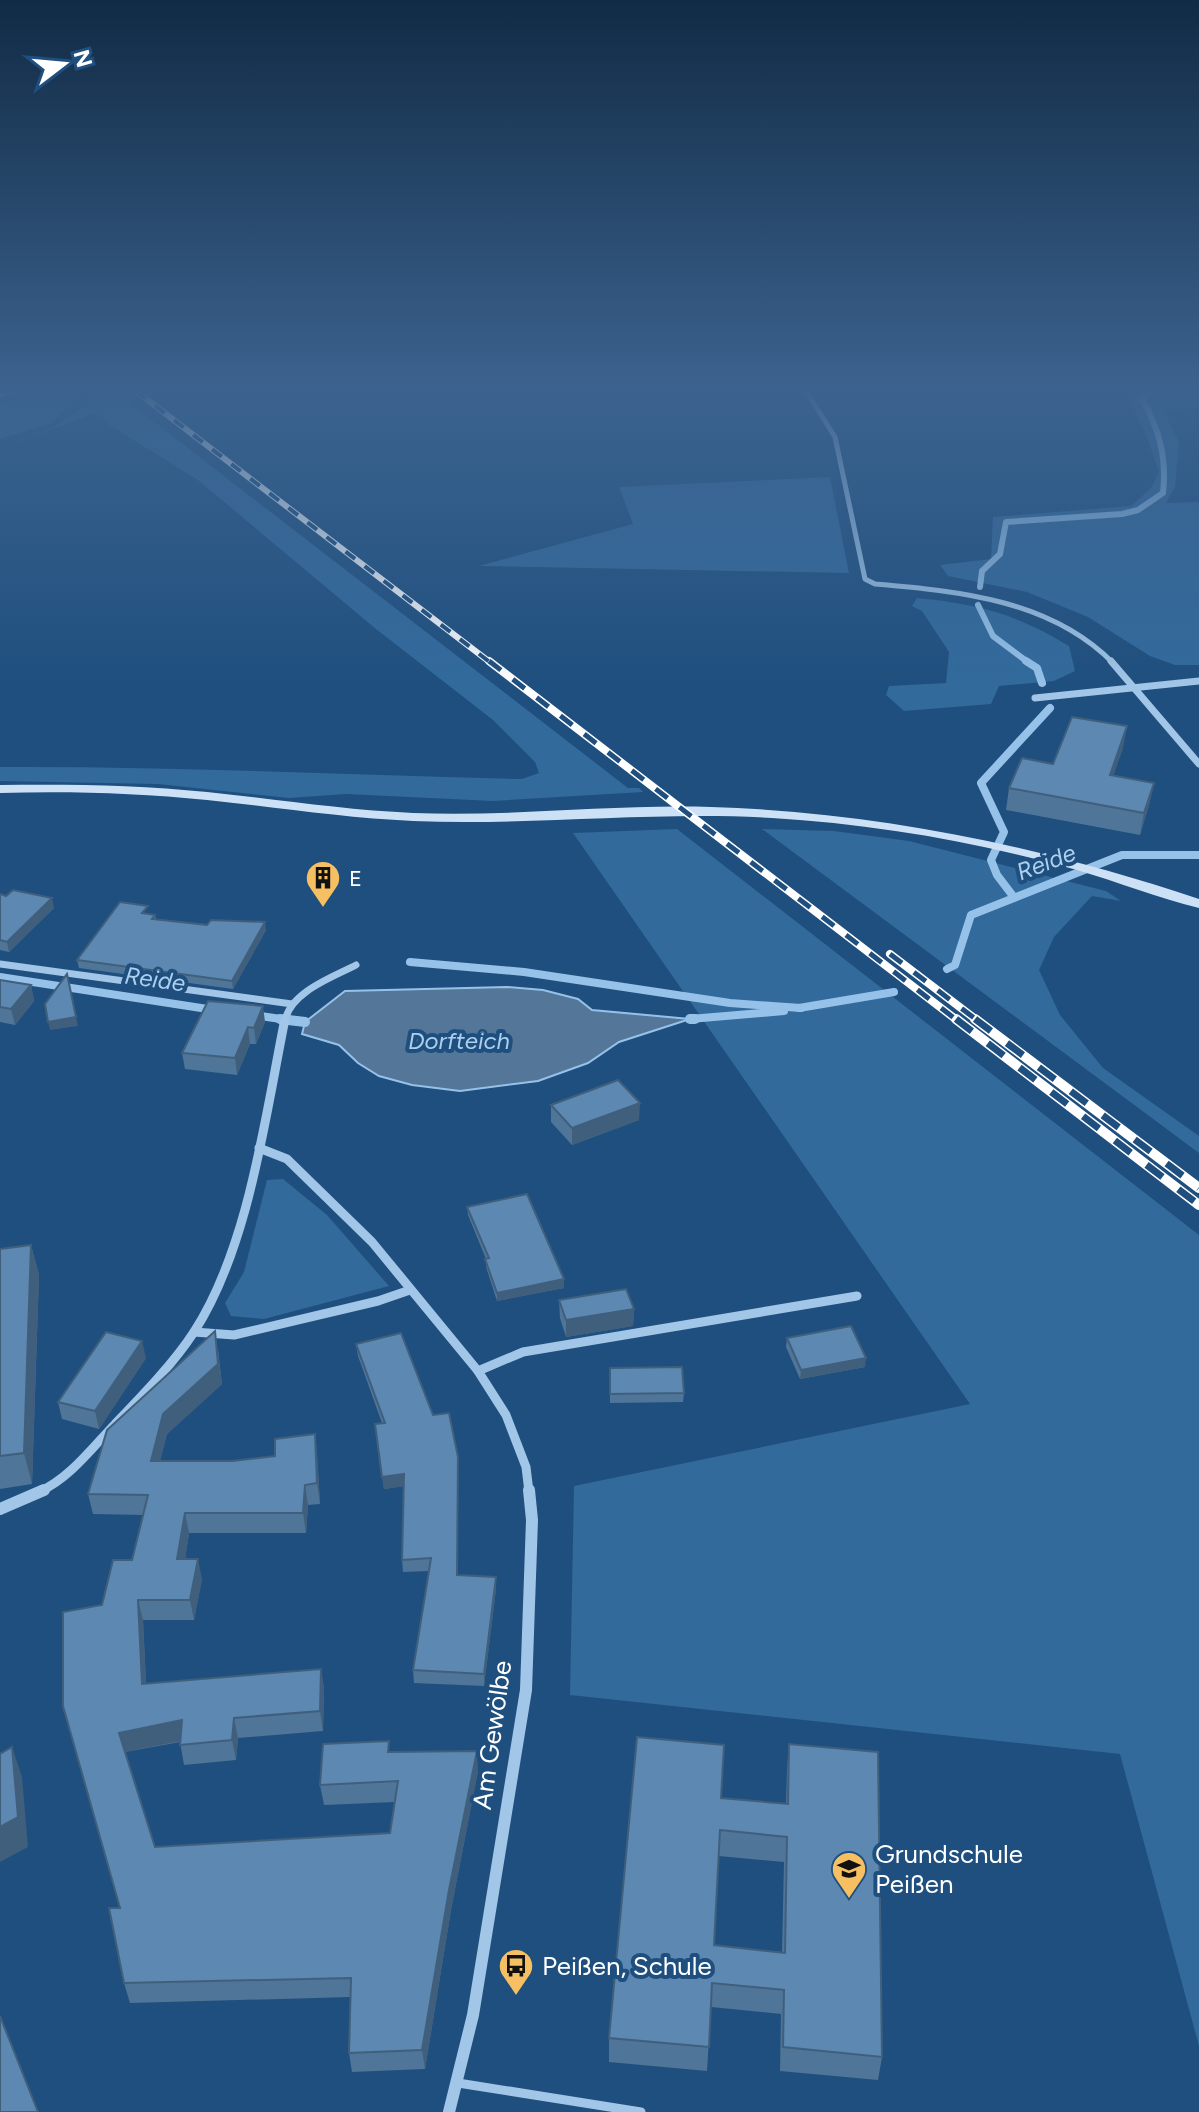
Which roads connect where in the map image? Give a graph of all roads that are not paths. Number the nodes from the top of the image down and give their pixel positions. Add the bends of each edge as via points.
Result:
1 (846, 490) edge
2 (1199, 681) edge
3 (1134, 688) junction
4 (1035, 698) dead end
5 (1199, 764) edge
6 (0, 789) edge
7 (1199, 904) edge
8 (0, 964) edge
9 (356, 965) dead end
10 (292, 1004) junction
11 (259, 1148) junction
12 (410, 1290) junction
13 (857, 1296) dead end
14 (194, 1332) junction
15 (478, 1371) junction
16 (0, 1509) edge
17 (458, 2083) junction
18 (449, 2112) edge
19 (641, 2112) edge

1 - 3 street via 865,579 972,594 1040,615 1085,639
2 - 3 street
3 - 4 street
3 - 5 street
6 - 7 main road via 143,791 446,818 744,812 871,823 988,843 1118,876
8 - 10 street
9 - 10 street
10 - 11 street via 282,1026
11 - 12 street, Am Gewölbe via 287,1159 316,1185
11 - 14 street via 230,1260
12 - 14 street via 234,1335
12 - 15 street, Am Gewölbe
13 - 15 street via 523,1352
14 - 16 street via 57,1484
15 - 17 street, Am Gewölbe via 506,1415 526,1467 532,1520 526,1690
17 - 18 street, Am Gewölbe
17 - 19 lane

